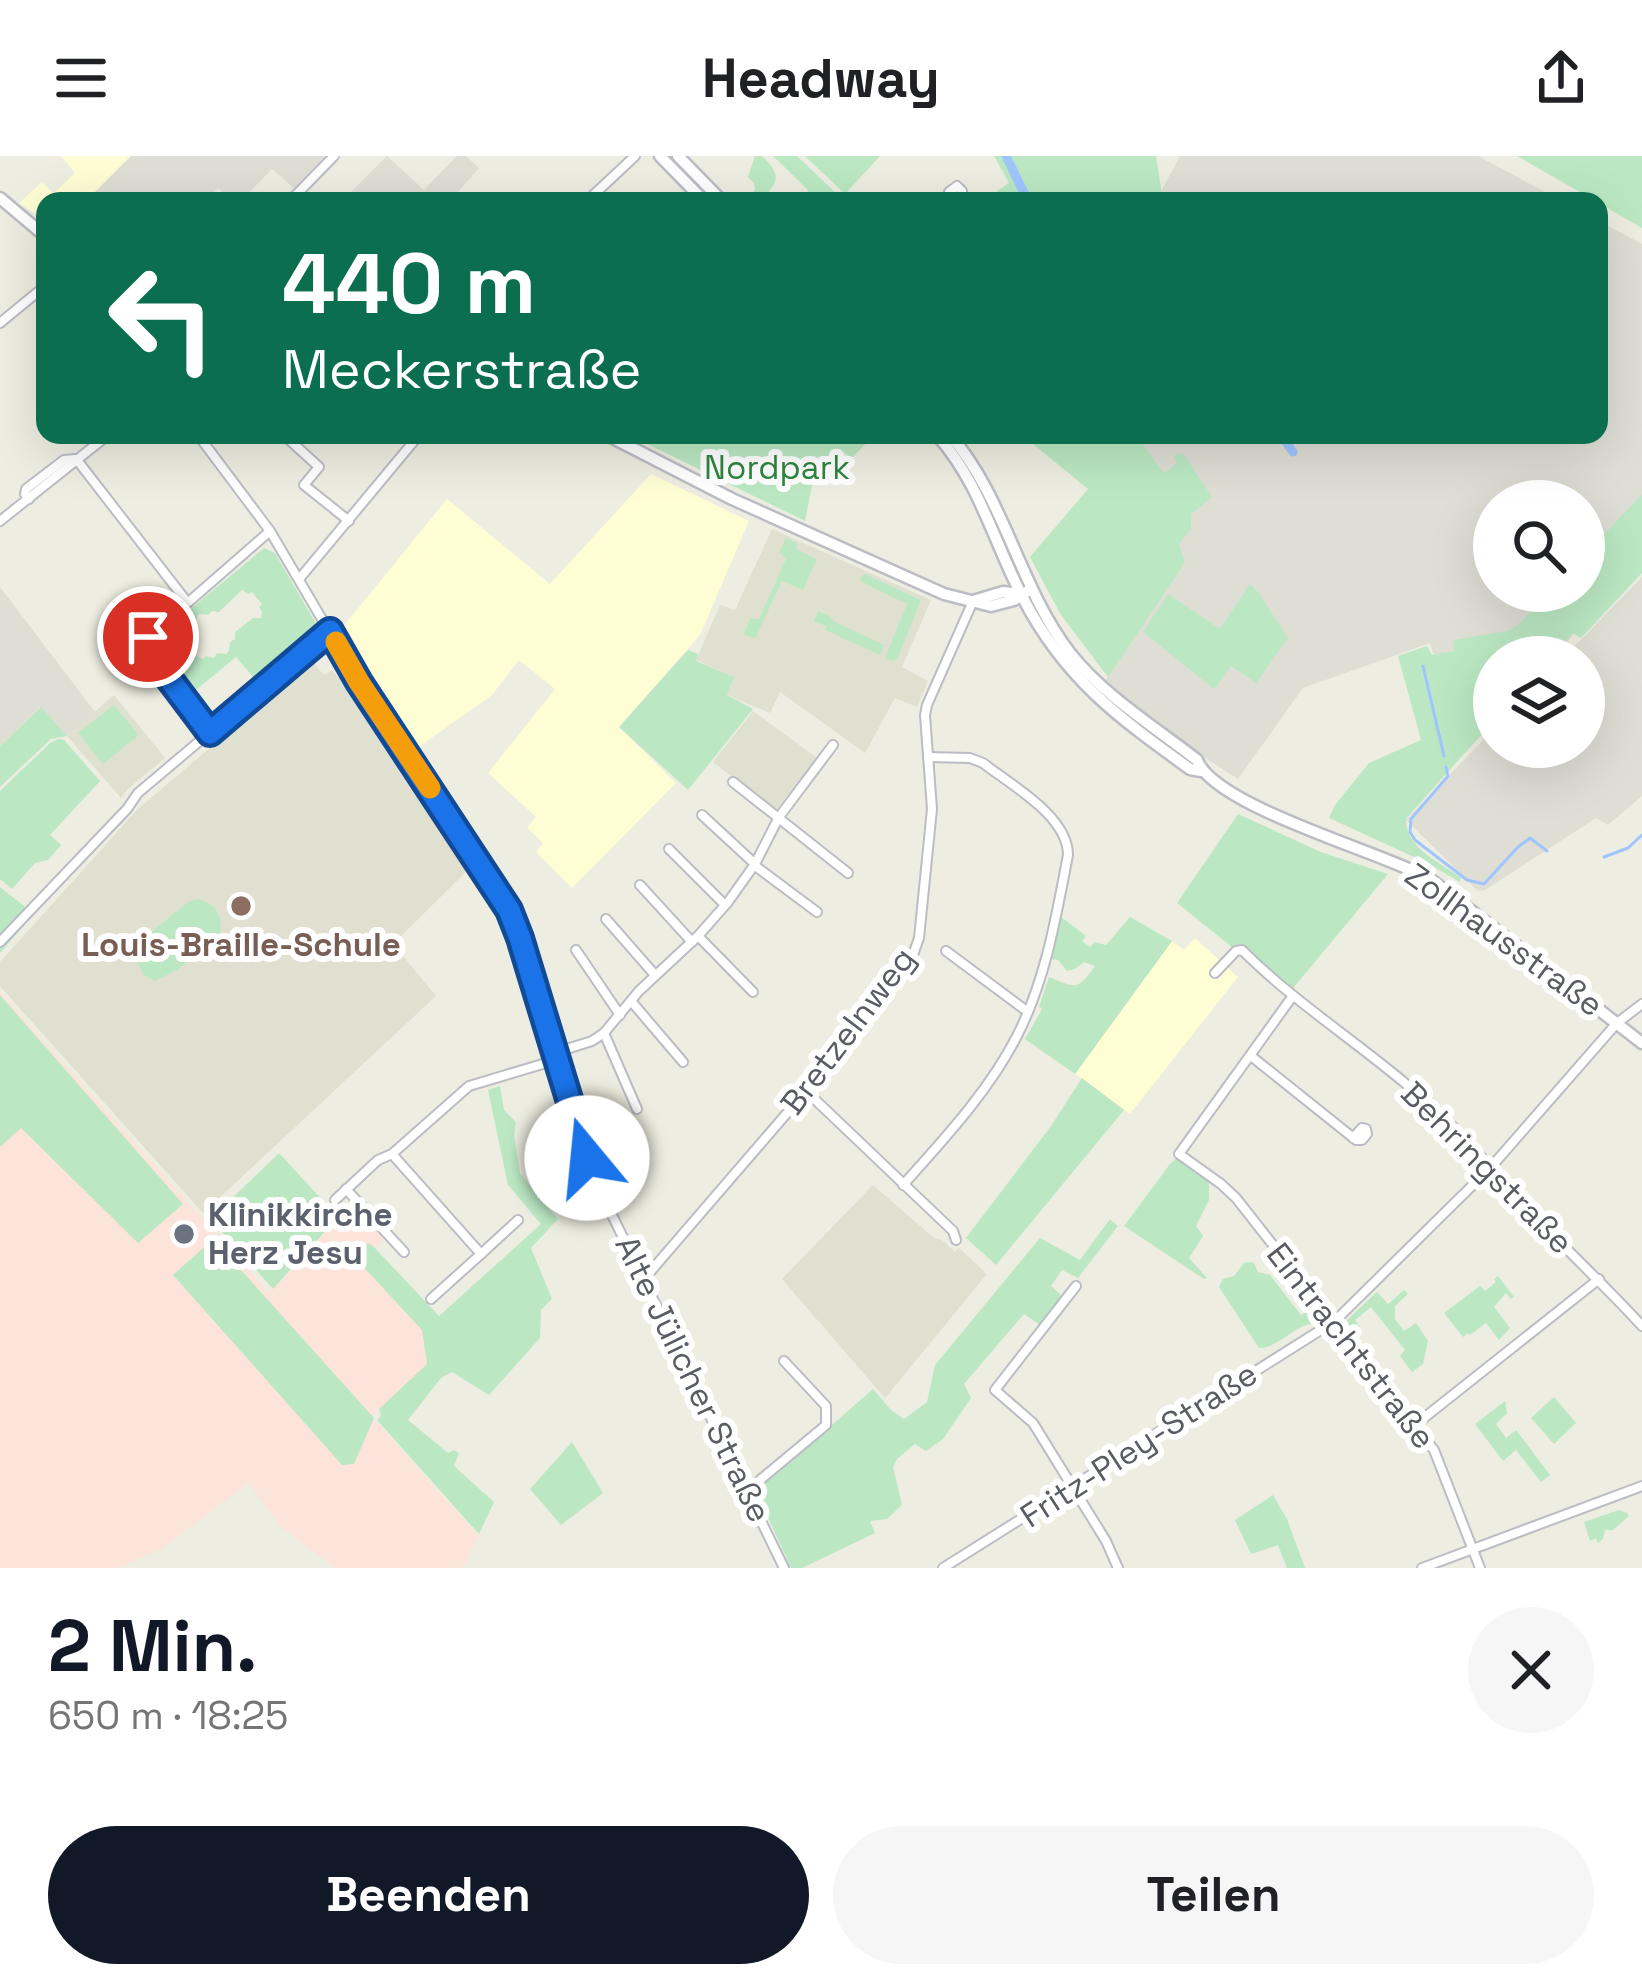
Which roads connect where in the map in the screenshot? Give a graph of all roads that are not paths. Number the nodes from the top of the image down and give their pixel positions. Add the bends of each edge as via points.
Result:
1 (334, 156) edge
2 (635, 156) edge
3 (660, 156) edge
4 (678, 156) edge
5 (299, 192) edge
6 (597, 192) edge
7 (695, 192) edge
8 (713, 192) edge
9 (0, 198) edge
10 (36, 228) edge
11 (36, 293) edge
12 (0, 323) edge
13 (97, 444) edge
14 (206, 444) edge
15 (294, 444) edge
16 (412, 444) edge
17 (624, 444) edge
18 (943, 444) edge
19 (956, 444) edge
20 (77, 460) junction
21 (0, 521) edge
22 (349, 521) junction
23 (270, 531) junction
24 (300, 578) junction
25 (1026, 592) junction
26 (973, 601) junction
27 (187, 602) junction
28 (330, 631) junction
29 (210, 733) junction
30 (832, 745) dead end
31 (928, 757) junction
32 (733, 782) dead end
33 (702, 815) dead end
34 (778, 817) junction
35 (669, 849) dead end
36 (754, 865) junction
37 (848, 873) dead end
38 (640, 884) dead end
39 (725, 905) junction
40 (817, 912) dead end
41 (607, 919) dead end
42 (695, 939) junction
43 (0, 942) edge
44 (576, 950) dead end
45 (946, 951) dead end
46 (1215, 973) dead end
47 (656, 975) junction
48 (753, 992) dead end
49 (1292, 997) junction
50 (631, 1000) junction
51 (1642, 1004) edge
52 (1028, 1012) junction
53 (620, 1015) junction
54 (1617, 1023) junction
55 (604, 1033) junction
56 (1642, 1042) edge
57 (555, 1056) junction
58 (1251, 1056) junction
59 (683, 1062) dead end
60 (806, 1091) junction
61 (637, 1109) dead end
62 (1353, 1138) dead end
63 (392, 1154) junction
64 (1492, 1166) junction
65 (903, 1185) junction
66 (346, 1189) junction
67 (334, 1200) dead end
68 (518, 1220) dead end
69 (956, 1240) dead end
70 (404, 1252) dead end
71 (481, 1254) junction
72 (644, 1279) junction
73 (1599, 1279) junction
74 (1076, 1286) dead end
75 (431, 1299) dead end
76 (1335, 1321) junction
77 (1642, 1326) edge
78 (784, 1361) dead end
79 (1415, 1425) junction
80 (1642, 1486) edge
81 (1074, 1487) junction
82 (748, 1490) junction
83 (1473, 1549) junction
84 (784, 1568) edge
85 (943, 1568) edge
86 (1118, 1568) edge
87 (1422, 1568) edge
88 (1480, 1568) edge

1 - 5 street
2 - 6 street
3 - 7 street
4 - 8 street
9 - 10 street
11 - 12 street
13 - 20 street
14 - 23 street, Alte Jülicher Straße
15 - 22 street via 319,467 304,485
16 - 22 street
17 - 26 street via 857,557
18 - 25 street
19 - 25 street via 982,481
20 - 21 street via 64,460 26,489 29,499
20 - 27 street
22 - 24 street
23 - 24 street, Alte Jülicher Straße
23 - 27 street
24 - 28 street, Alte Jülicher Straße
25 - 26 street
25 - 54 street, Zollhausstraße via 1062,661 1190,769 1277,816 1430,879
26 - 31 street, Bretzelnweg via 927,705
27 - 29 street via 144,643
28 - 29 street
28 - 57 street, Alte Jülicher Straße via 509,910
29 - 43 street via 138,794
30 - 34 street
31 - 52 street via 983,763 1064,833 1058,909
31 - 60 street, Bretzelnweg via 932,808 917,947
32 - 34 street
33 - 36 street
34 - 36 street
34 - 37 street
35 - 39 street
36 - 39 street
36 - 40 street
38 - 42 street
39 - 42 street
41 - 47 street
42 - 47 street
42 - 48 street
44 - 53 street
45 - 52 street
46 - 49 street, Behringstraße via 1242,950
47 - 50 street
49 - 58 street
49 - 64 street, Behringstraße via 1425,1100
50 - 53 street
50 - 59 street
51 - 54 street, Fritz-Pley-Straße
52 - 65 street via 978,1096
53 - 55 street
54 - 56 street, Zollhausstraße
54 - 64 street, Fritz-Pley-Straße
55 - 57 street
55 - 61 street
57 - 63 street via 469,1086
57 - 72 street, Alte Jülicher Straße via 594,1178
58 - 62 street
58 - 76 street, Eintrachtstraße via 1179,1154 1236,1198
60 - 65 street
60 - 72 street, Bretzelnweg
63 - 66 street
63 - 71 street
64 - 73 street, Behringstraße
64 - 76 street, Fritz-Pley-Straße
65 - 69 street
66 - 67 street
66 - 70 street
68 - 71 street
71 - 75 street
72 - 82 street, Alte Jülicher Straße
73 - 77 street, Behringstraße
73 - 79 street
74 - 81 street via 991,1387 1033,1423
76 - 79 street, Eintrachtstraße
76 - 81 street, Fritz-Pley-Straße
78 - 82 street via 826,1406 826,1425
79 - 83 street, Eintrachtstraße via 1439,1460
80 - 83 street
81 - 85 street, Fritz-Pley-Straße
81 - 86 street
82 - 84 street, Alte Jülicher Straße
83 - 87 street
83 - 88 street, Eintrachtstraße

